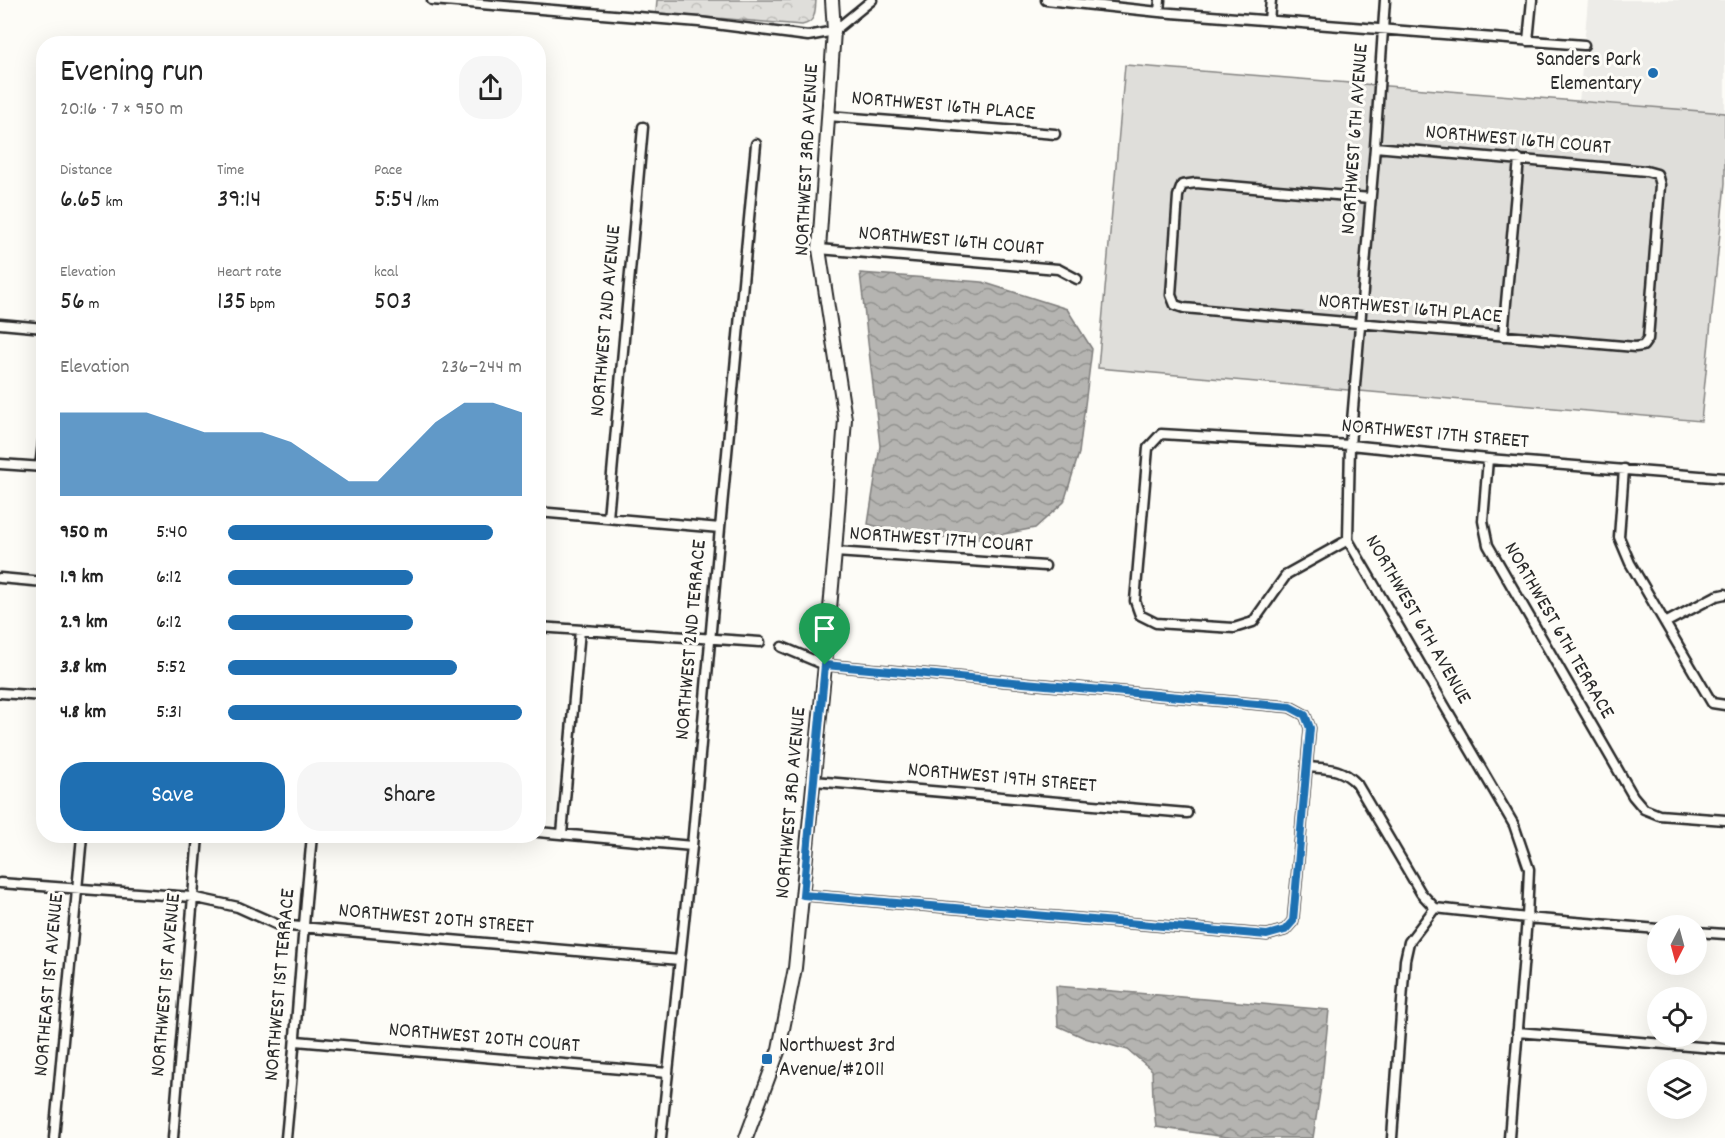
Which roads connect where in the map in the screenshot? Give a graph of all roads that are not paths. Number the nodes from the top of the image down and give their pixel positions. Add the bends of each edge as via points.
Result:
1 (432, 0) edge
2 (832, 0) edge
3 (872, 0) edge
4 (1046, 0) edge
5 (1160, 0) edge
6 (1271, 0) edge
7 (1385, 0) edge
8 (1532, 0) edge
9 (1159, 12) junction
10 (1269, 20) junction
11 (1383, 29) junction
12 (834, 31) junction
13 (1528, 41) junction
14 (1584, 45) dead end
15 (828, 116) junction
16 (643, 128) dead end
17 (1055, 134) dead end
18 (756, 144) dead end
19 (1375, 147) junction
20 (1519, 159) junction
21 (1370, 198) junction
22 (819, 249) junction
23 (1077, 279) dead end
24 (1360, 323) junction
25 (0, 324) edge
26 (36, 327) edge
27 (1503, 336) junction
28 (1643, 346) joint
29 (1350, 445) junction
30 (1488, 459) junction
31 (0, 464) edge
32 (36, 467) edge
33 (1624, 469) junction
34 (1725, 478) edge
35 (546, 513) edge
36 (608, 518) junction
37 (720, 528) junction
38 (1348, 540) junction
39 (835, 552) junction
40 (1045, 566) dead end
41 (0, 578) edge
42 (36, 581) edge
43 (1725, 594) edge
44 (1665, 623) junction
45 (546, 628) edge
46 (580, 630) junction
47 (711, 639) junction
48 (760, 642) dead end
49 (782, 647) dead end
50 (825, 665) junction
51 (0, 693) edge
52 (36, 695) edge
53 (1725, 705) edge
54 (1306, 767) junction
55 (814, 781) junction
56 (1187, 813) dead end
57 (1725, 820) edge
58 (546, 833) edge
59 (562, 834) junction
60 (81, 843) edge
61 (197, 843) edge
62 (311, 843) edge
63 (692, 846) junction
64 (0, 883) edge
65 (76, 889) junction
66 (803, 895) junction
67 (192, 897) junction
68 (1435, 908) junction
69 (1527, 918) junction
70 (303, 926) junction
71 (1647, 928) edge
72 (1707, 933) edge
73 (1725, 934) edge
74 (680, 960) junction
75 (1517, 1032) junction
76 (296, 1041) junction
77 (1725, 1049) edge
78 (668, 1072) junction
79 (54, 1138) edge
80 (172, 1138) edge
81 (286, 1138) edge
82 (661, 1138) edge
83 (746, 1138) edge
84 (1392, 1138) edge
85 (1509, 1138) edge

1 - 12 street via 699,22 808,36
2 - 12 street, NORTHWEST 3RD AVENUE
3 - 12 street
4 - 9 street
5 - 9 street
6 - 10 street
7 - 11 street, NORTHWEST 6TH AVENUE
8 - 13 street
9 - 10 street
10 - 11 street
11 - 13 street
11 - 19 street, NORTHWEST 6TH AVENUE
12 - 15 street, NORTHWEST 3RD AVENUE
13 - 14 street
15 - 17 street, NORTHWEST 16TH PLACE
15 - 22 street, NORTHWEST 3RD AVENUE
16 - 36 street, NORTHWEST 2ND AVENUE
18 - 37 street, NORTHWEST 2ND TERRACE
19 - 20 street, NORTHWEST 16TH COURT
19 - 21 street, NORTHWEST 6TH AVENUE
20 - 27 street
20 - 28 street, NORTHWEST 16TH COURT via 1657,174 1660,185 1648,339
21 - 24 street, NORTHWEST 6TH AVENUE
21 - 24 street, NORTHWEST 16TH PLACE via 1196,183 1182,185 1178,196 1171,295 1175,305
22 - 23 street, NORTHWEST 16TH COURT via 1058,269
22 - 39 street, NORTHWEST 3RD AVENUE via 845,419
24 - 27 street, NORTHWEST 16TH PLACE
24 - 29 street, NORTHWEST 6TH AVENUE
25 - 26 street
27 - 28 street, NORTHWEST 16TH PLACE
29 - 30 street, NORTHWEST 17TH STREET
29 - 38 street, NORTHWEST 6TH AVENUE
29 - 38 street, NORTHWEST 17TH STREET via 1161,434 1148,448 1135,601 1140,615 1156,623 1234,628 1253,622 1287,574
30 - 33 street, NORTHWEST 17TH STREET
30 - 57 street, NORTHWEST 6TH TERRACE via 1483,522 1488,545 1633,796 1644,809 1659,815
31 - 32 street
33 - 34 street, NORTHWEST 17TH STREET
33 - 44 street via 1619,537
35 - 36 street
36 - 37 street
37 - 47 street, NORTHWEST 2ND TERRACE
38 - 69 street, NORTHWEST 6TH AVENUE via 1514,825 1529,869
39 - 40 street, NORTHWEST 17TH COURT
39 - 50 street, NORTHWEST 3RD AVENUE
41 - 42 street
43 - 44 street
44 - 53 street via 1712,703
45 - 46 street
46 - 47 street
46 - 59 street
47 - 48 street
47 - 63 street, NORTHWEST 2ND TERRACE
49 - 50 street
50 - 54 street via 1290,707 1305,715 1310,728
50 - 55 street, NORTHWEST 3RD AVENUE
51 - 52 street
54 - 66 street via 1293,921 1285,930 1267,935
54 - 68 street via 1340,770 1357,784 1421,893
55 - 56 street, NORTHWEST 19TH STREET
55 - 66 street, NORTHWEST 3RD AVENUE
58 - 59 street
59 - 63 street
60 - 65 street, NORTHEAST 1ST AVENUE
61 - 67 street, NORTHWEST 1ST AVENUE
62 - 70 street, NORTHWEST 1ST TERRACE
63 - 74 street, NORTHWEST 2ND TERRACE
64 - 65 street, NORTHWEST 20TH STREET
65 - 67 street, NORTHWEST 20TH STREET
65 - 79 street, NORTHEAST 1ST AVENUE
66 - 83 street, NORTHWEST 3RD AVENUE via 795,968 779,1048
67 - 70 street, NORTHWEST 20TH STREET via 238,907 278,925
67 - 80 street, NORTHWEST 1ST AVENUE
68 - 69 street
68 - 84 street via 1409,942 1405,960
69 - 71 street
69 - 75 street, NORTHWEST 6TH AVENUE
70 - 74 street, NORTHWEST 20TH STREET
70 - 76 street, NORTHWEST 1ST TERRACE
72 - 73 street
74 - 78 street, NORTHWEST 2ND TERRACE
75 - 77 street
75 - 85 street, NORTHWEST 6TH AVENUE
76 - 78 street, NORTHWEST 20TH COURT
76 - 81 street, NORTHWEST 1ST TERRACE
78 - 82 street, NORTHWEST 2ND TERRACE

